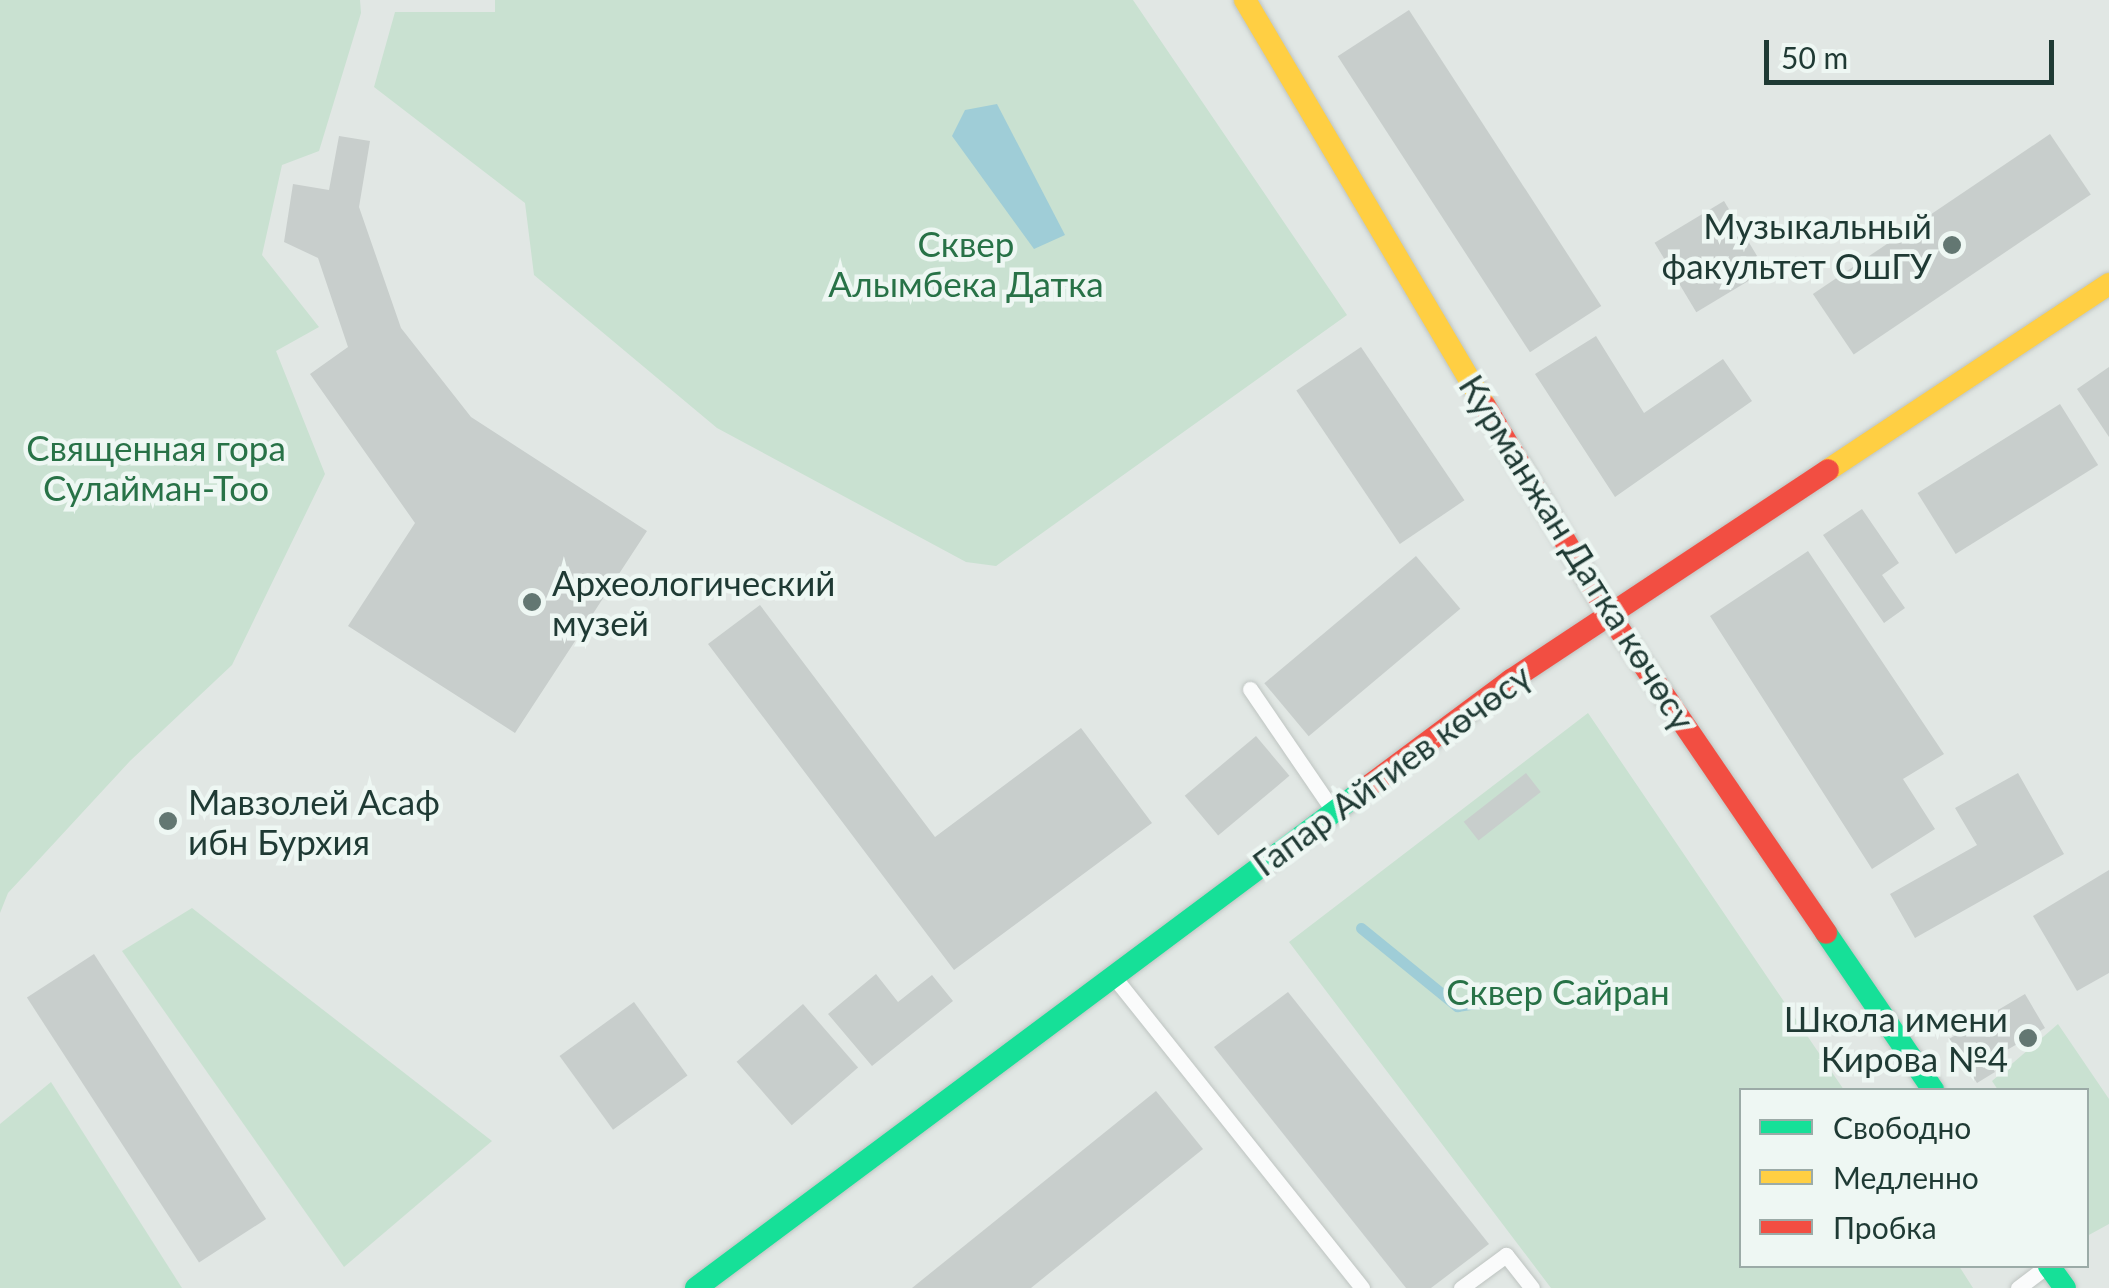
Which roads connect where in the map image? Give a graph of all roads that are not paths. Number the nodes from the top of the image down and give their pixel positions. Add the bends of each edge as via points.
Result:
1 (1245, 0) edge
2 (2109, 284) edge
3 (1608, 613) junction
4 (1250, 688) dead end
5 (1333, 812) junction
6 (1112, 975) junction
7 (1932, 1088) edge
8 (2046, 1268) edge
9 (2051, 1268) edge
10 (696, 1288) edge
11 (1362, 1288) edge
12 (1461, 1288) edge
13 (1532, 1288) edge
14 (2018, 1288) edge
15 (2066, 1288) edge

1 - 3 main road, Курманжан Датка көчөсү
2 - 3 main road, Гапар Айтиев көчөсү
3 - 5 main road, Гапар Айтиев көчөсү
3 - 7 main road, Курманжан Датка көчөсү
4 - 5 lane
5 - 6 main road, Гапар Айтиев көчөсү
6 - 10 main road, Гапар Айтиев көчөсү
6 - 11 lane
8 - 14 lane
9 - 15 main road
12 - 13 lane via 1506,1256

